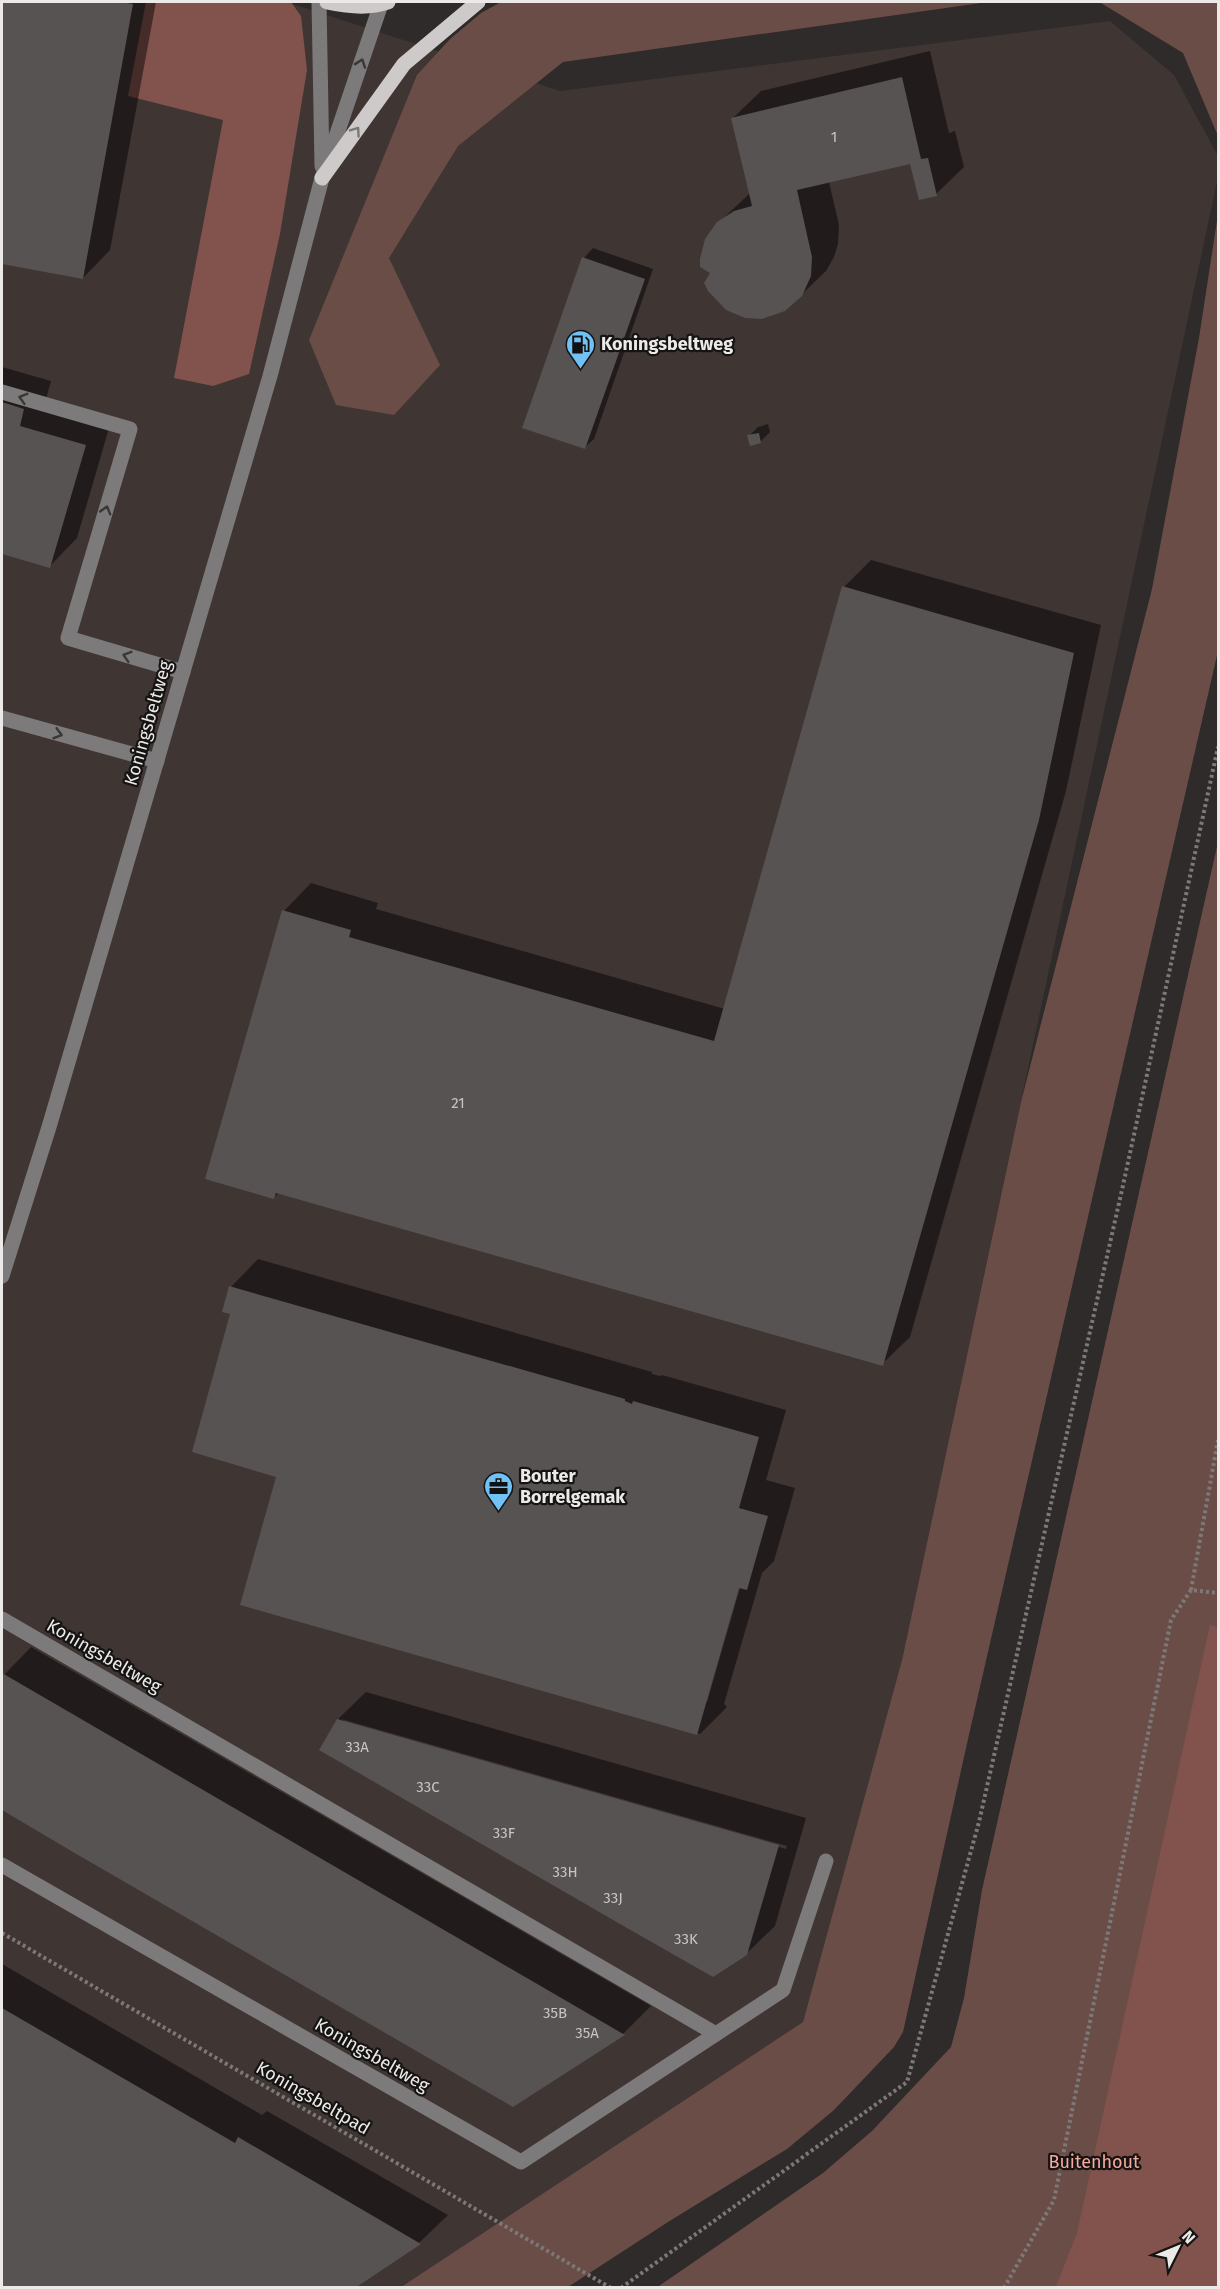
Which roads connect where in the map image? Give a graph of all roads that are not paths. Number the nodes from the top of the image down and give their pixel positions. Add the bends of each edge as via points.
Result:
1 (319, 2) edge
2 (327, 2) edge
3 (478, 2) edge
4 (384, 3) edge
5 (322, 178) junction
6 (2, 392) edge
7 (183, 672) junction
8 (2, 718) edge
9 (157, 761) junction
10 (2, 1276) edge
11 (2, 1619) edge
12 (826, 1861) dead end
13 (2, 1865) edge
14 (716, 2034) junction

1 - 5 street, Koningsbeltweg
2 - 4 main road via 350,6
5 -> 3 main road via 404,64
5 -> 4 street, Koningsbeltweg
5 - 7 street, Koningsbeltweg via 270,376
7 -> 6 street via 68,638 130,429
7 - 9 street, Koningsbeltweg
8 -> 9 street
9 - 10 street, Koningsbeltweg
11 - 14 street, Koningsbeltweg
12 - 14 street, Koningsbeltweg via 783,1990
13 - 14 street, Koningsbeltweg via 521,2162

